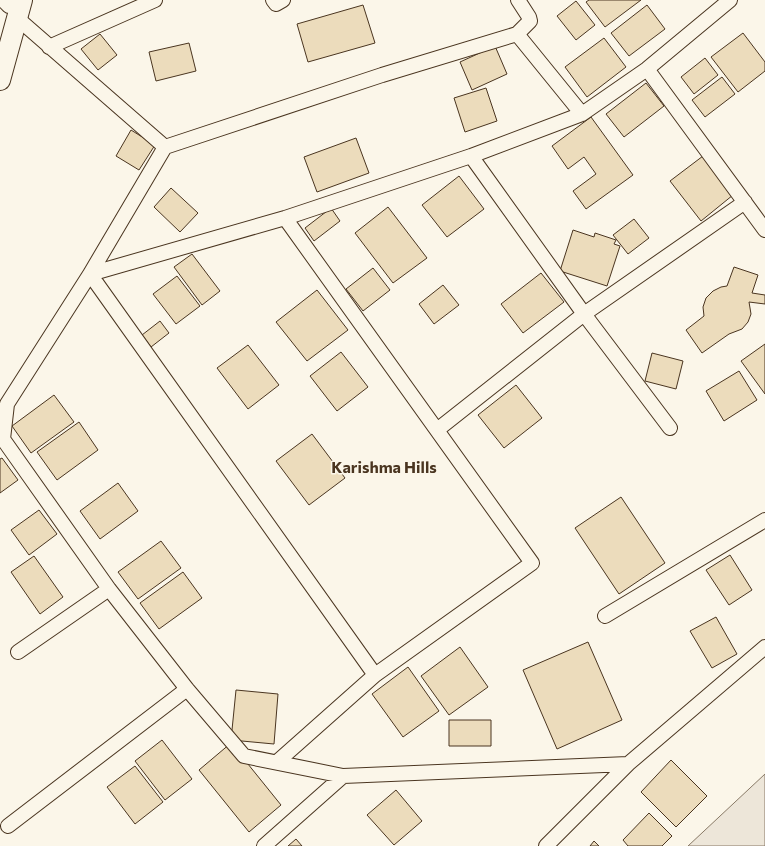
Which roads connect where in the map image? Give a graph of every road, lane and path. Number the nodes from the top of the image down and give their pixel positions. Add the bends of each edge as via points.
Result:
1 (154, 0) edge
2 (273, 0) edge
3 (283, 0) edge
4 (518, 0) edge
5 (730, 0) edge
6 (12, 5) edge
7 (517, 34) junction
8 (0, 37) edge
9 (49, 47) junction
10 (647, 69) junction
11 (0, 80) edge
12 (582, 114) junction
13 (165, 147) junction
14 (471, 156) junction
15 (745, 202) junction
16 (285, 218) junction
17 (765, 230) edge
18 (90, 274) junction
19 (584, 314) junction
20 (670, 428) dead end
21 (437, 430) junction
22 (765, 520) edge
23 (109, 589) junction
24 (605, 616) dead end
25 (765, 647) edge
26 (18, 652) dead end
27 (375, 675) junction
28 (187, 689) junction
29 (276, 762) junction
30 (628, 764) junction
31 (343, 776) junction
32 (8, 826) dead end
33 (264, 846) edge
34 (546, 846) edge

1 - 9 street
2 - 3 street via 276,4
4 - 7 street via 530,21
5 - 10 street
6 - 8 main road
6 - 9 street
6 - 11 main road
7 - 12 street
7 - 13 street via 382,75
9 - 13 street
10 - 12 street
10 - 15 street
12 - 14 street
13 - 18 street
14 - 16 street
14 - 19 street
15 - 17 street
15 - 19 street
16 - 18 street
16 - 21 street
18 - 23 street via 7,404 3,439
18 - 27 street
19 - 20 street
19 - 21 street
21 - 27 street via 532,563
22 - 24 street
23 - 26 street
23 - 28 street
25 - 30 street
27 - 29 street
28 - 29 street via 244,756
28 - 32 street
29 - 31 street
30 - 31 street
30 - 34 street
31 - 33 street

